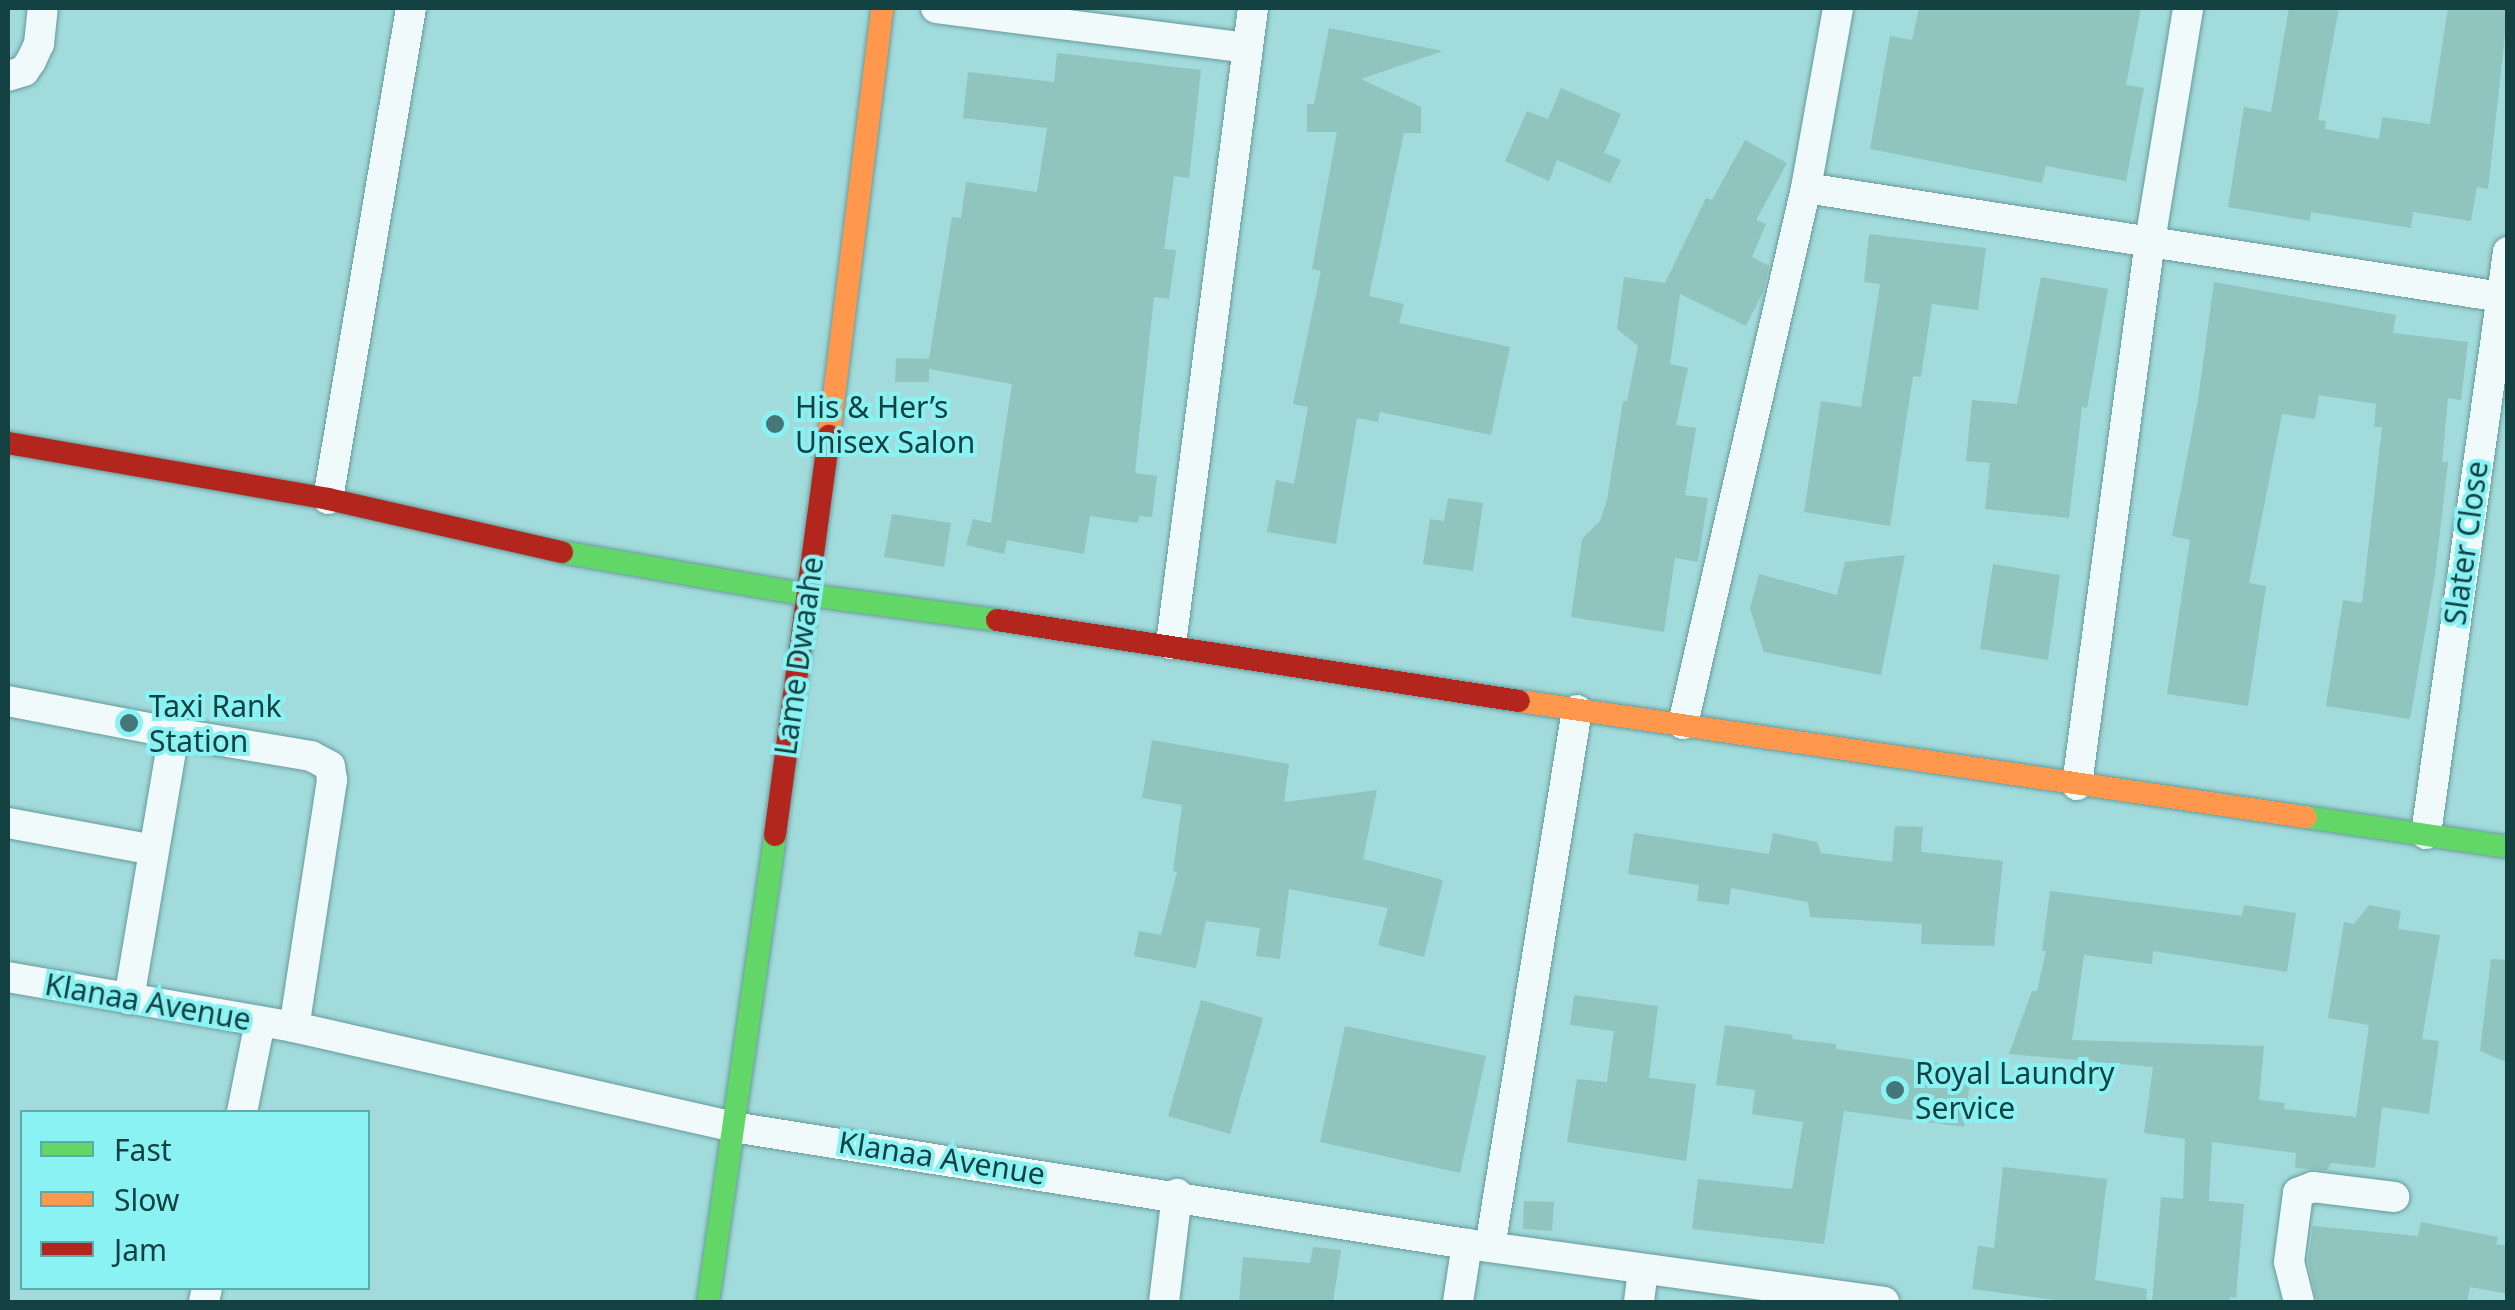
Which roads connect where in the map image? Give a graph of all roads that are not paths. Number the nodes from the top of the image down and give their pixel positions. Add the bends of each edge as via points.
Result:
1 (43, 8) edge
2 (411, 8) edge
3 (882, 8) edge
4 (936, 8) edge
5 (1254, 8) edge
6 (1838, 8) edge
7 (2188, 8) edge
8 (1247, 48) junction
9 (8, 76) edge
10 (1806, 188) junction
11 (2150, 241) junction
12 (2508, 252) edge
13 (2504, 298) edge
14 (8, 443) edge
15 (328, 499) junction
16 (808, 595) junction
17 (1171, 644) junction
18 (8, 701) edge
19 (1577, 710) junction
20 (1682, 724) junction
21 (174, 733) junction
22 (2077, 784) junction
23 (8, 823) edge
24 (2426, 834) junction
25 (2508, 847) edge
26 (153, 850) junction
27 (8, 977) edge
28 (129, 1000) junction
29 (260, 1022) junction
30 (294, 1027) junction
31 (242, 1110) edge
32 (733, 1126) junction
33 (1177, 1194) junction
34 (2394, 1197) dead end
35 (1478, 1246) junction
36 (1643, 1269) junction
37 (708, 1302) edge
38 (1164, 1302) edge
39 (1458, 1302) edge
40 (1638, 1302) edge
41 (1884, 1302) edge
42 (2299, 1302) edge

1 - 9 street via 32,62
2 - 15 street
3 - 16 street, Lame Dwaahe
4 - 8 street
5 - 8 street
6 - 10 street
7 - 11 street
8 - 17 street
10 - 11 street
10 - 20 street
11 - 13 street
11 - 22 street
12 - 13 street, Slater Close
13 - 24 street, Slater Close
14 - 15 street
15 - 16 street via 608,562
16 - 17 street
16 - 32 street, Lame Dwaahe
17 - 19 street
18 - 21 street
19 - 20 street
19 - 35 street
20 - 22 street
21 - 26 street
21 - 30 street via 311,756 330,766
22 - 24 street
23 - 26 street
24 - 25 street
26 - 28 street
27 - 28 street, Klanaa Avenue
28 - 29 street, Klanaa Avenue
29 - 30 street, Klanaa Avenue
29 - 31 street
30 - 32 street, Klanaa Avenue
32 - 33 street, Klanaa Avenue
32 - 37 street, Lame Dwaahe
33 - 35 street, Klanaa Avenue
33 - 38 street
34 - 42 street via 2314,1187 2298,1193 2289,1262
35 - 36 street, Klanaa Avenue
35 - 39 street
36 - 40 street
36 - 41 street, Klanaa Avenue

